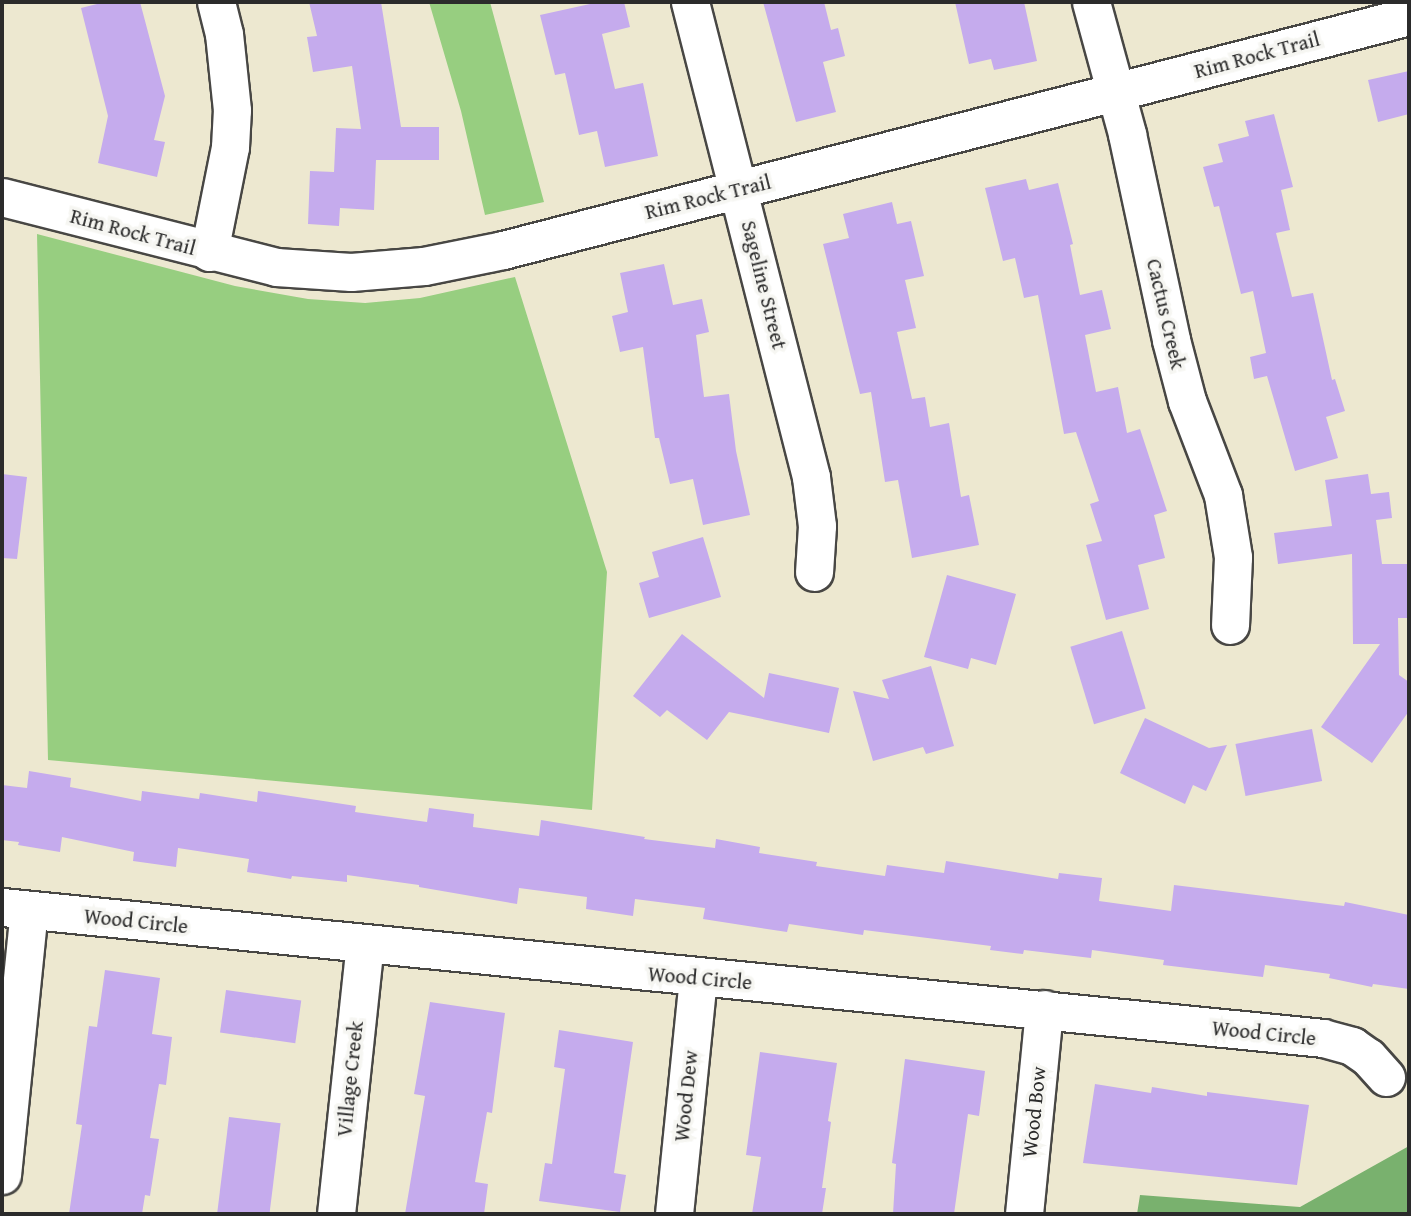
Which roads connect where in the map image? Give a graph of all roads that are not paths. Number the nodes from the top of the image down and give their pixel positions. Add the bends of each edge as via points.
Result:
1 (216, 2) edge
2 (690, 2) edge
3 (1091, 2) edge
4 (1409, 16) edge
5 (1116, 92) junction
6 (740, 189) junction
7 (2, 197) edge
8 (209, 252) junction
9 (814, 572) dead end
10 (1230, 625) dead end
11 (15, 908) edge
12 (365, 944) junction
13 (698, 978) junction
14 (1044, 1009) junction
15 (1386, 1077) dead end
16 (2, 1175) edge
17 (336, 1214) edge
18 (674, 1214) edge
19 (1024, 1214) edge

1 - 8 street via 225,34 232,110 228,160
2 - 6 street, Sageline Street
3 - 5 street, Cactus Creek
4 - 5 street, Rim Rock Trail
5 - 6 street, Rim Rock Trail
5 - 10 street, Cactus Creek via 1187,401 1223,495 1233,557
6 - 8 street, Rim Rock Trail via 424,266 312,271
6 - 9 street, Sageline Street via 811,477 817,526
7 - 8 street, Rim Rock Trail
11 - 12 street, Wood Circle
11 - 16 street
12 - 13 street, Wood Circle
12 - 17 street, Village Creek
13 - 14 street, Wood Circle
13 - 18 street, Wood Dew
14 - 15 street, Wood Circle via 1323,1038 1352,1046
14 - 19 street, Wood Bow

